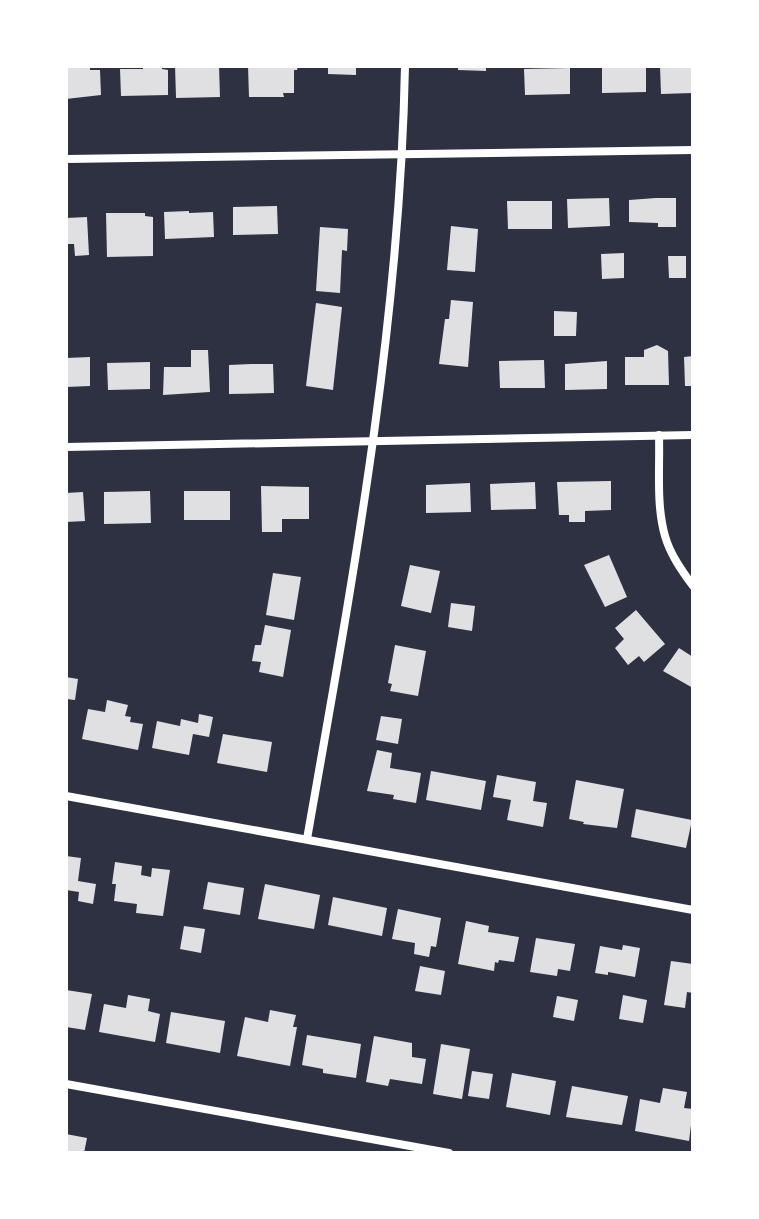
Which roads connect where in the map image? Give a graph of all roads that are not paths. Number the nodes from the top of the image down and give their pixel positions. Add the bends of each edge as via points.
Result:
1 (405, 66) edge
2 (693, 150) edge
3 (403, 154) junction
4 (66, 159) edge
5 (659, 435) junction
6 (693, 435) edge
7 (375, 441) junction
8 (66, 447) edge
9 (693, 586) edge
10 (66, 796) edge
11 (307, 839) junction
12 (693, 910) edge
13 (66, 1084) edge
14 (449, 1153) edge

1 - 3 street
2 - 3 street
3 - 4 street
3 - 7 street
5 - 6 street
5 - 7 street
5 - 9 street via 665,538
7 - 8 street
7 - 11 street
10 - 11 street
11 - 12 street
13 - 14 street

